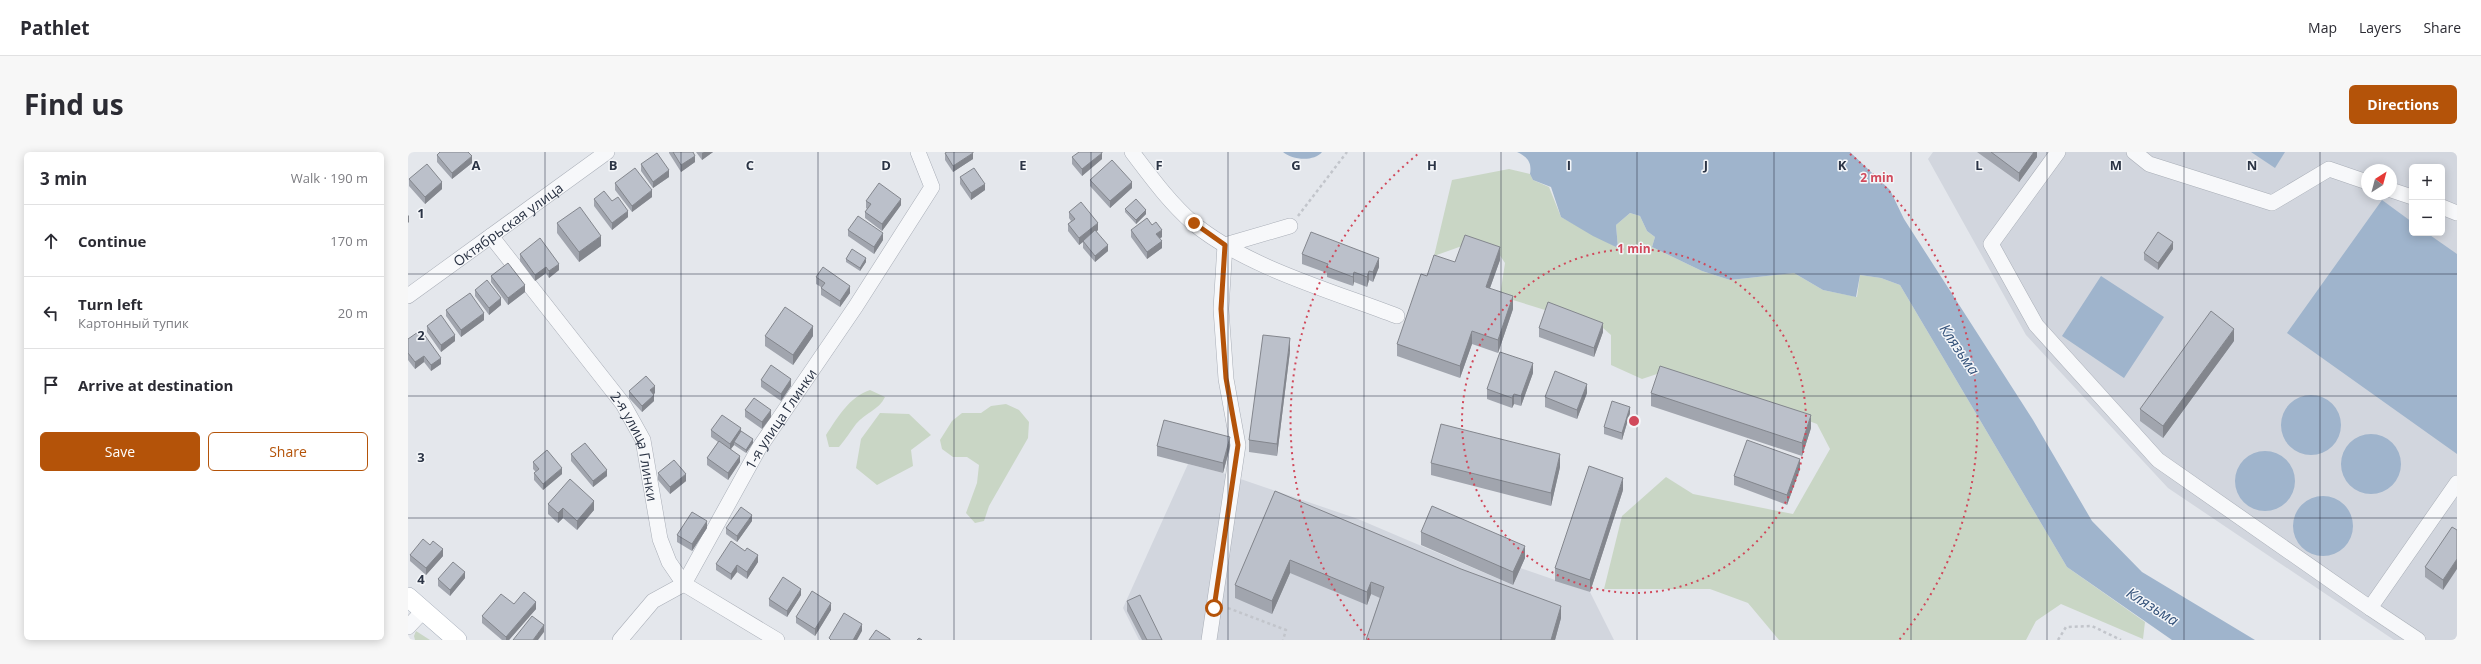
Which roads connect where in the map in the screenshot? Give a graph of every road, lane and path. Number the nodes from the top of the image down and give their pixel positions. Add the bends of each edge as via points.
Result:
1 (606, 152) edge
2 (918, 152) edge
3 (1132, 152) edge
4 (1347, 152) edge
5 (2058, 152) edge
6 (2134, 152) edge
7 (2361, 180) edge
8 (2397, 192) edge
9 (2409, 196) edge
10 (2445, 208) edge
11 (2457, 213) edge
12 (1290, 226) joint
13 (491, 236) junction
14 (1225, 245) junction
15 (408, 296) edge
16 (1397, 316) dead end
17 (2457, 483) edge
18 (684, 584) junction
19 (408, 597) edge
20 (1214, 602) junction
21 (2370, 608) junction
22 (424, 611) junction
23 (408, 627) edge
24 (456, 640) edge
25 (620, 640) edge
26 (777, 640) edge
27 (1210, 640) edge
28 (1283, 640) edge
29 (2058, 640) edge
30 (2121, 640) edge
31 (2418, 640) edge

1 - 13 street, Октябрьская улица
2 - 18 street, 1-я улица Глинки via 932,187 856,306 759,448
3 - 14 street via 1175,205 1194,223
4 - 12 path
5 - 21 street via 1991,244 2036,325 2158,460
6 - 7 street via 2149,164 2272,203 2329,169
8 - 9 street
10 - 11 street
12 - 14 street
13 - 15 street, Октябрьская улица
13 - 18 street, 2-я улица Глинки via 636,424 642,440 660,539 669,562
14 - 16 street via 1261,264
14 - 20 street via 1221,309 1226,378 1238,445
17 - 21 street
18 - 25 street via 654,601
18 - 26 street, 2-я улица Глинки
19 - 22 main road
20 - 27 street
20 - 28 path via 1286,630
21 - 31 street
22 - 23 street
22 - 24 main road
29 - 30 path via 2066,627 2092,626

